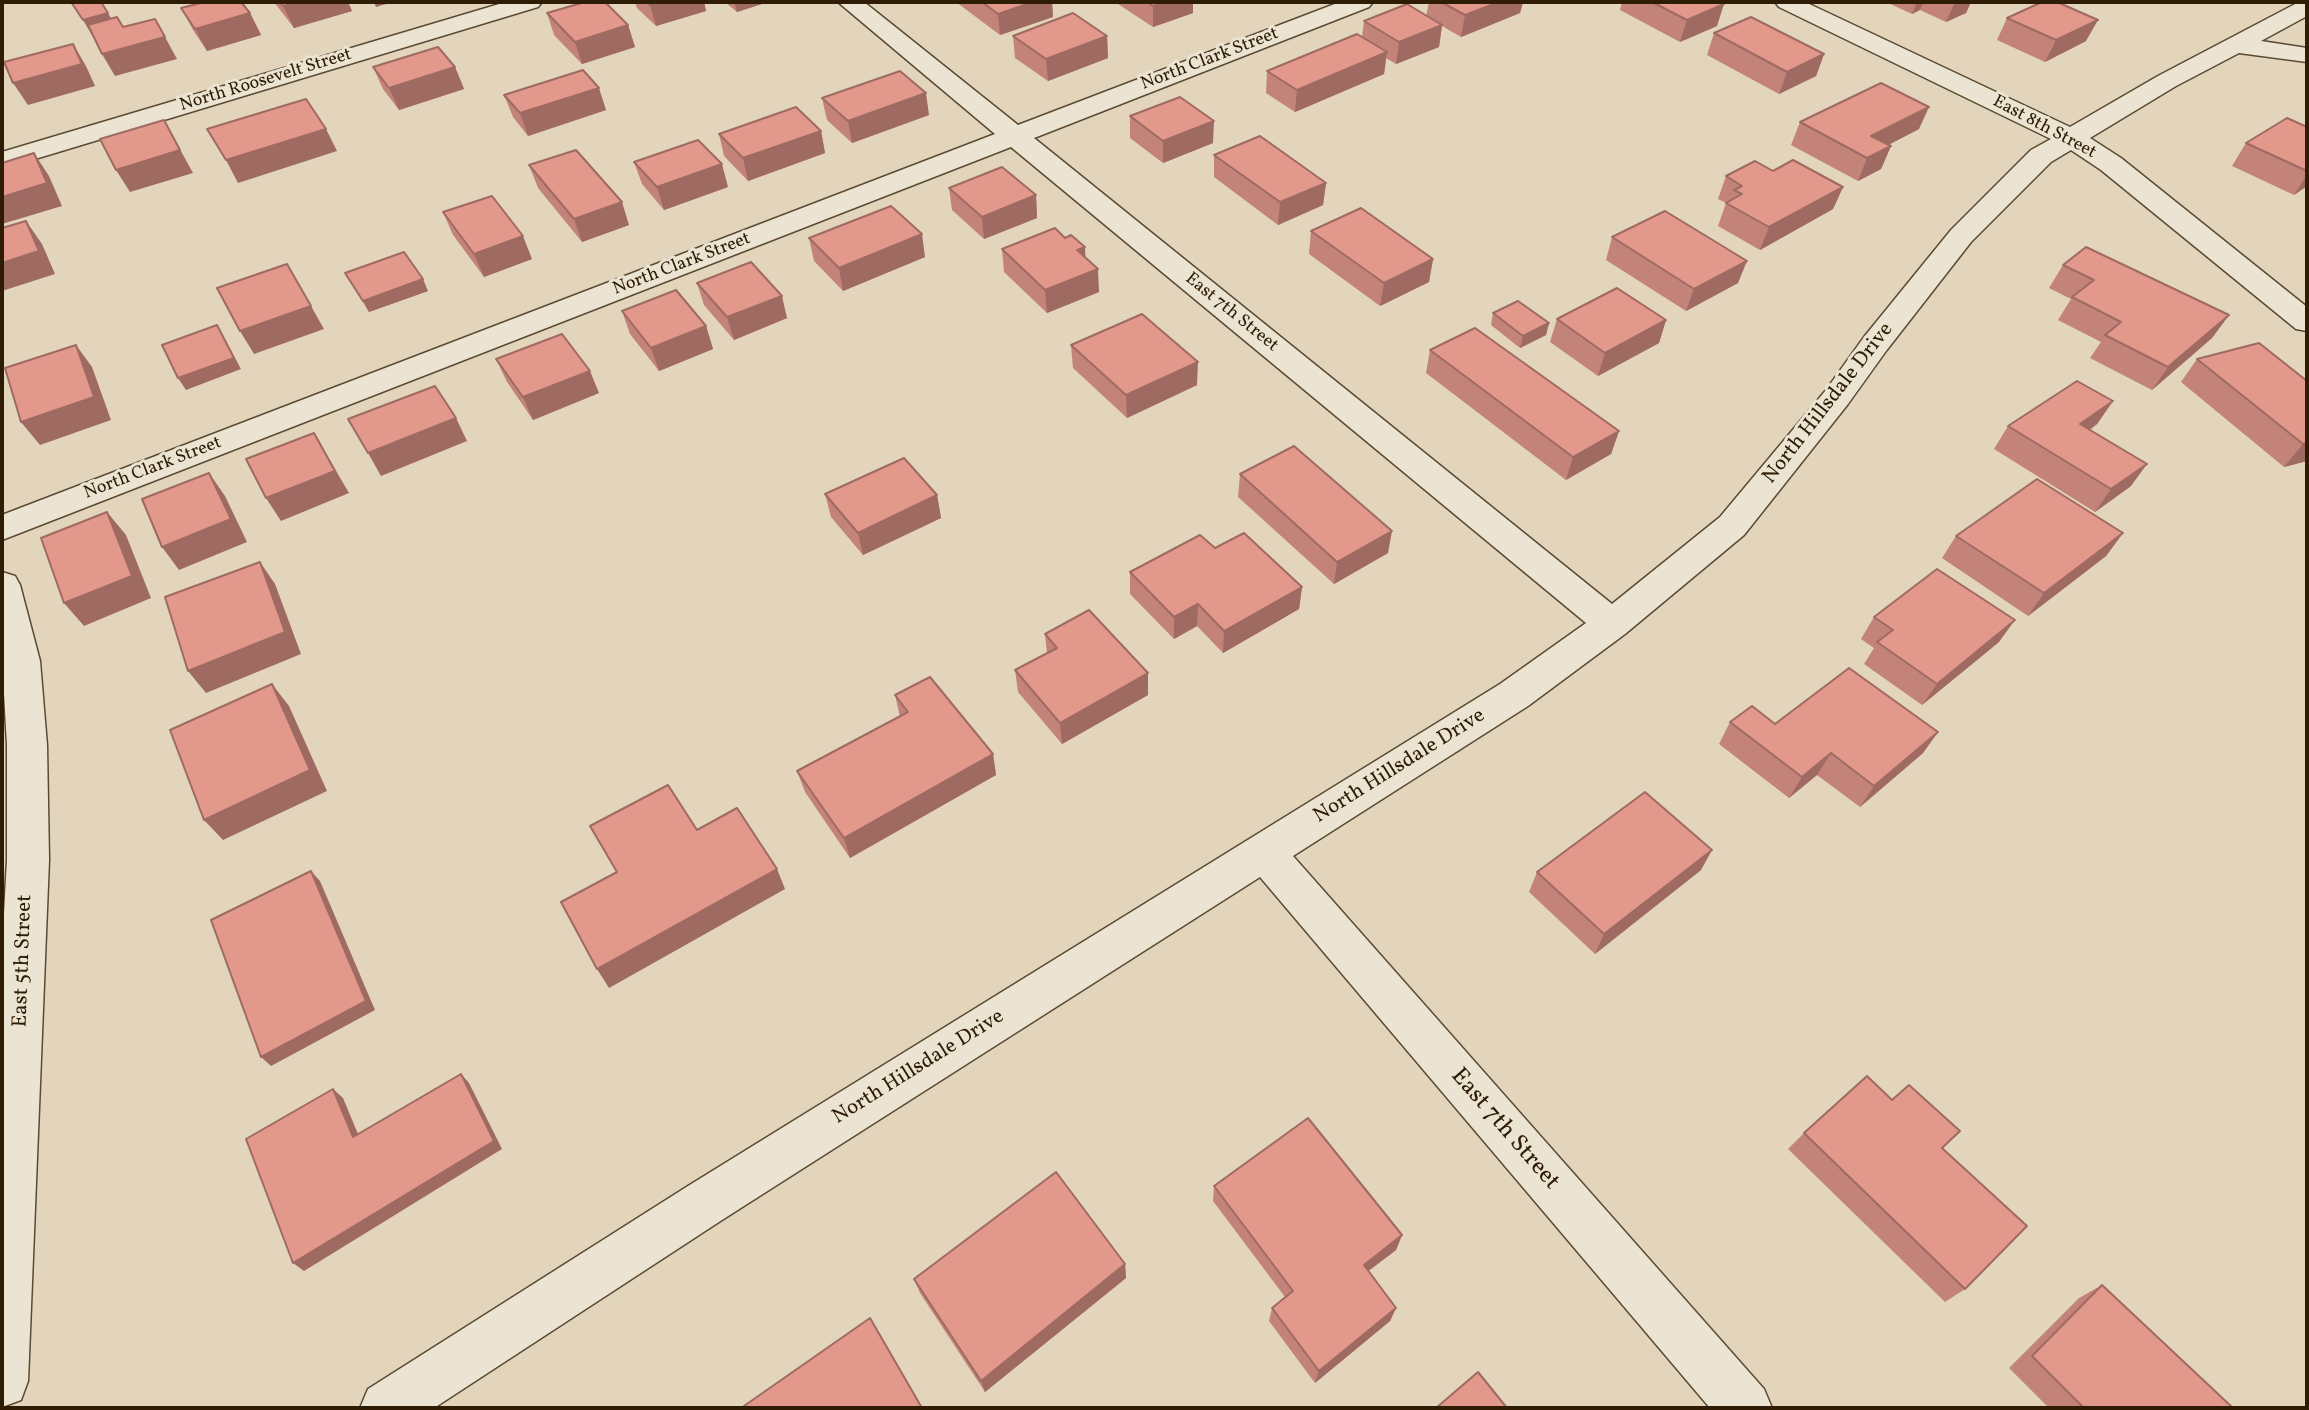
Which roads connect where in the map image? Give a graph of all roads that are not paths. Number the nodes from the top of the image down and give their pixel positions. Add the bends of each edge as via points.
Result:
1 (530, 2) edge
2 (850, 2) edge
3 (1361, 2) edge
4 (1787, 2) edge
5 (2307, 8) edge
6 (2237, 45) junction
7 (2307, 55) edge
8 (1015, 136) junction
9 (2071, 138) junction
10 (2, 161) edge
11 (2307, 322) edge
12 (2, 528) edge
13 (2, 585) edge
14 (1612, 624) junction
15 (1264, 852) junction
16 (2, 1381) edge
17 (387, 1408) edge
18 (1745, 1408) edge

1 - 10 street, North Roosevelt Street
2 - 8 street, East 7th Street
3 - 8 street, North Clark Street
4 - 9 street, East 8th Street
5 - 6 street, North Hillsdale Drive
6 - 7 street
6 - 9 street, North Hillsdale Drive via 2167,80
8 - 12 street, North Clark Street
8 - 14 street, East 7th Street
9 - 11 street, East 8th Street via 2111,164
9 - 14 street, North Hillsdale Drive via 2041,156 1961,236 1732,526
13 - 16 street, East 5th Street via 21,661 28,847
14 - 15 street, North Hillsdale Drive via 1514,695
15 - 17 street, North Hillsdale Drive
15 - 18 street, East 7th Street

